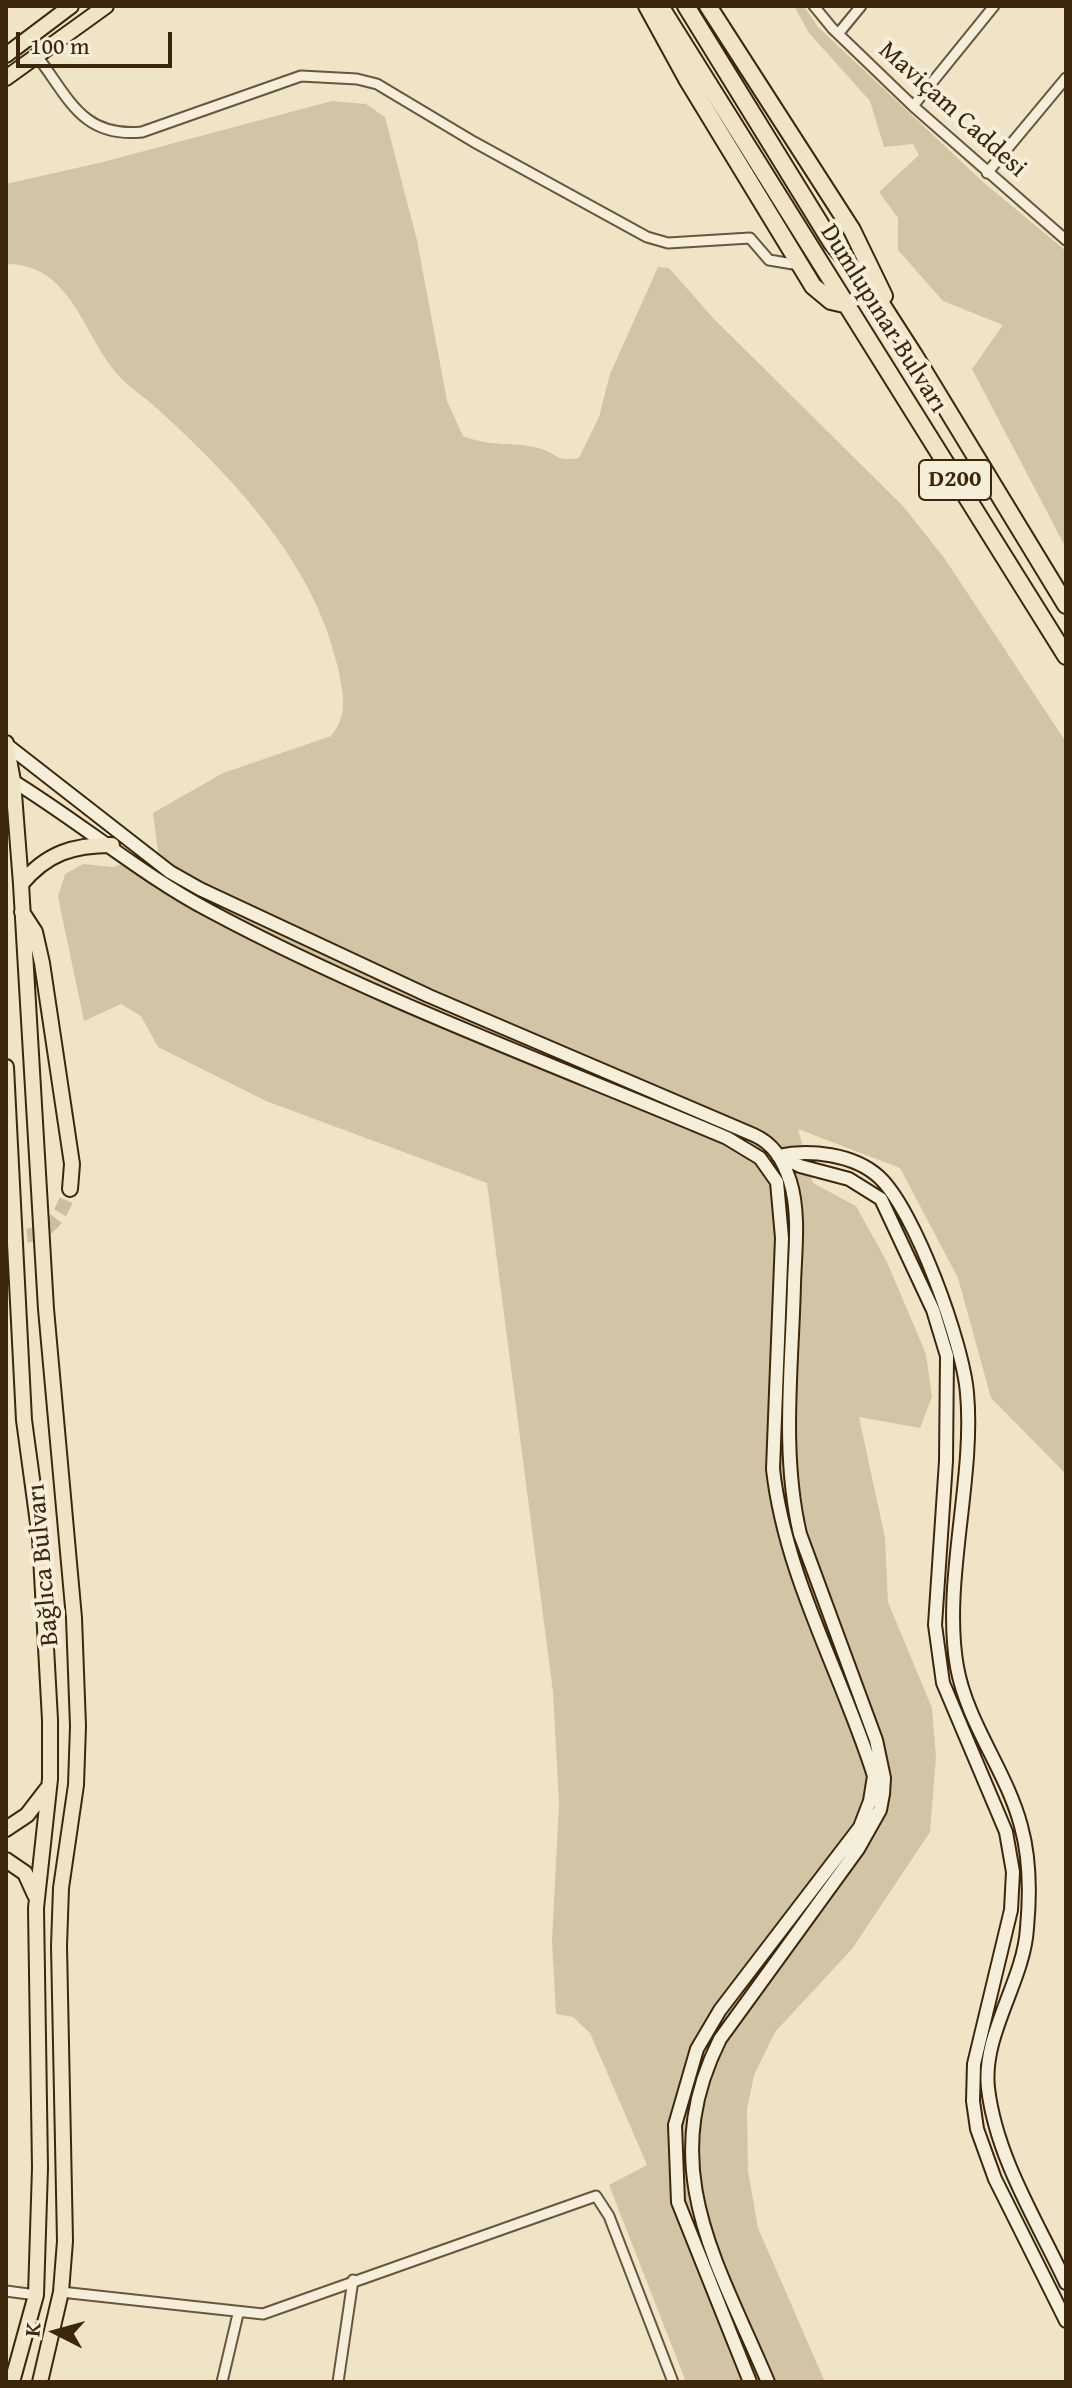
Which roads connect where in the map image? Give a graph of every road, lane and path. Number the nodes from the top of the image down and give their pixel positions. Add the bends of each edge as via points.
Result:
1 (71, 6) edge
2 (106, 6) edge
3 (647, 6) edge
4 (660, 6) edge
5 (686, 6) edge
6 (708, 6) edge
7 (814, 6) edge
8 (861, 6) edge
9 (994, 6) edge
10 (838, 34) junction
11 (6, 55) edge
12 (37, 56) junction
13 (6, 78) edge
14 (1066, 78) edge
15 (913, 106) junction
16 (987, 173) junction
17 (1066, 240) edge
18 (800, 266) junction
19 (844, 304) junction
20 (914, 355) junction
21 (1066, 605) edge
22 (1066, 656) edge
23 (6, 744) edge
24 (13, 781) junction
25 (112, 845) junction
26 (21, 884) junction
27 (22, 912) junction
28 (6, 1067) edge
29 (780, 1156) junction
30 (760, 1158) junction
31 (70, 1189) tunnel mouth
32 (6, 1293) edge
33 (20, 1332) junction
34 (49, 1785) junction
35 (6, 1829) edge
36 (6, 1860) edge
37 (36, 1908) junction
38 (353, 2280) junction
39 (1066, 2283) edge
40 (6, 2291) edge
41 (61, 2292) junction
42 (36, 2295) junction
43 (238, 2314) junction
44 (1066, 2321) edge
45 (12, 2382) edge
46 (40, 2382) edge
47 (222, 2382) edge
48 (338, 2382) edge
49 (673, 2382) edge
50 (750, 2382) edge
51 (768, 2382) edge

1 - 11 main road
2 - 12 main road
3 - 18 highway
4 - 19 highway, Dumlupınar Bulvarı / D200
5 - 20 highway, Dumlupınar Bulvarı / D200 via 832,243 878,299
6 - 20 highway via 852,230
7 - 10 street, Maviçam Caddesi
8 - 10 street
9 - 15 street
10 - 15 street, Maviçam Caddesi
12 - 13 main road
12 - 18 street via 85,119 117,135 142,132 301,76 330,75 377,84 647,237 668,243 750,238 769,260
14 - 16 street
15 - 16 street, Maviçam Caddesi
16 - 17 street, Maviçam Caddesi
18 - 19 highway via 822,295
19 - 22 highway, Dumlupınar Bulvarı / D200
20 - 21 highway, Dumlupınar Bulvarı / D200
23 - 24 main road, Bağlıca Bulvarı
23 - 29 street via 170,872 200,889 429,996 764,1139
24 - 25 street
24 - 26 main road, Bağlıca Bulvarı
25 - 26 main road via 58,852
25 - 30 street via 212,913 727,1138
26 - 27 main road, Bağlıca Bulvarı
27 - 31 main road via 35,932 42,963 72,1164
27 - 41 main road, Bağlıca Bulvarı via 46,1309 77,1685 76,1785 61,1888 59,1946 65,2241
28 - 33 main road, Bağlıca Bulvarı
29 - 30 street
29 - 39 street via 797,1151 861,1164 895,1194 961,1351 968,1396 954,1623 957,1668 1021,1826 1027,1865 1027,1931 988,2085 1003,2151
29 - 44 street via 849,1179 881,1199 933,1310 947,1356 935,1625 943,1683 1006,1832 1013,1872 1011,1910 974,2064 973,2101 995,2179
29 - 51 street via 791,1183 796,1231 792,1501 876,1740 884,1778 880,1810 858,1849 720,2039 694,2105 689,2144 695,2197
30 - 50 street via 777,1182 782,1238 776,1498 797,1573 874,1776 860,1827 720,2010 697,2049 675,2125 678,2202
32 - 33 main road
33 - 34 main road, Bağlıca Bulvarı via 24,1420 40,1538
34 - 35 main road via 27,1815
34 - 37 main road, Bağlıca Bulvarı
36 - 37 main road via 30,1880
37 - 42 main road, Bağlıca Bulvarı
38 - 43 street via 263,2314
38 - 48 street
38 - 49 street via 596,2196 609,2216
40 - 42 street
41 - 43 street
41 - 46 main road, Bağlıca Bulvarı
42 - 45 main road, Bağlıca Bulvarı
43 - 47 street

